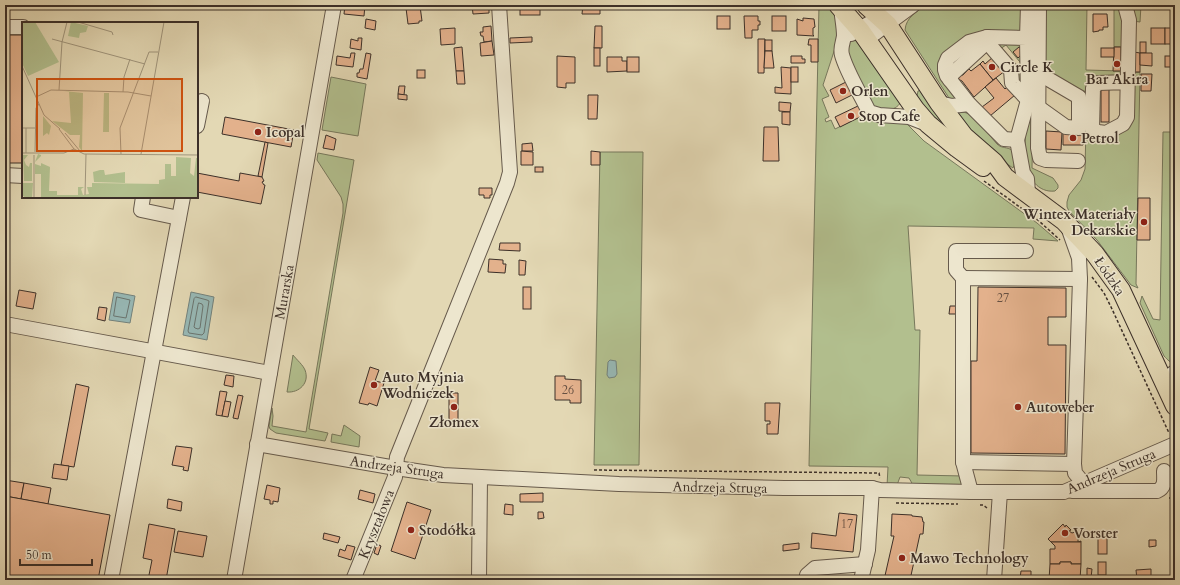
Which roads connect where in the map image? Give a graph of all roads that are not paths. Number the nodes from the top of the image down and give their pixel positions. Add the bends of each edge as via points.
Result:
1 (334, 5) edge
2 (499, 5) edge
3 (866, 5) edge
4 (896, 5) edge
5 (913, 5) edge
6 (1028, 5) edge
7 (1039, 5) edge
8 (1125, 5) edge
9 (839, 7) edge
10 (884, 21) junction
11 (5, 27) edge
12 (22, 28) edge
13 (864, 35) junction
14 (844, 38) junction
15 (1027, 38) junction
16 (987, 40) junction
17 (1038, 73) junction
18 (1128, 82) dead end
19 (202, 101) dead end
20 (939, 103) junction
21 (969, 104) junction
22 (1033, 104) junction
23 (198, 121) edge
24 (928, 124) junction
25 (1017, 140) junction
26 (1078, 161) dead end
27 (5, 175) edge
28 (22, 176) edge
29 (1005, 177) junction
30 (1028, 193) junction
31 (143, 198) edge
32 (183, 198) edge
33 (179, 218) junction
34 (1068, 225) junction
35 (1026, 251) dead end
36 (963, 278) junction
37 (1080, 279) junction
38 (5, 324) edge
39 (154, 352) junction
40 (270, 373) junction
41 (1169, 376) edge
42 (1175, 406) edge
43 (257, 444) junction
44 (1175, 444) edge
45 (963, 462) junction
46 (1074, 464) junction
47 (396, 468) junction
48 (1164, 470) dead end
49 (480, 477) junction
50 (1084, 484) junction
51 (872, 488) junction
52 (1069, 491) junction
53 (971, 492) junction
54 (1000, 492) junction
55 (865, 564) junction
56 (111, 580) edge
57 (234, 580) edge
58 (354, 580) edge
59 (479, 580) edge
60 (806, 580) edge
61 (861, 580) edge
62 (994, 580) edge

1 - 40 street, Murarska
2 - 47 street, Kryształowa via 510,172 397,457
3 - 10 main road, Łódzka
4 - 10 street
5 - 10 street
6 - 15 street
7 - 17 street
8 - 18 street via 1129,20
9 - 13 main road, Łódzka
9 - 14 street
10 - 13 street
10 - 20 main road, Łódzka
11 - 12 street
13 - 14 street
13 - 24 main road, Łódzka via 914,109
14 - 24 street via 842,54 869,112 909,117
15 - 16 street
15 - 22 street
16 - 21 street via 969,42 948,58 945,65 944,70 950,80
16 - 22 street via 1011,70 1012,83
17 - 22 street
17 - 22 street via 1079,97 1079,128 1066,127
19 - 23 street
20 - 21 street via 952,106
20 - 29 main road, Łódzka via 964,136 994,162
21 - 25 street via 1004,139
22 - 25 street
22 - 26 street via 1040,158
24 - 29 main road, Łódzka via 988,170
25 - 30 street
27 - 28 street
29 - 30 main road, Łódzka
30 - 34 main road, Łódzka
31 - 33 street via 140,210
32 - 33 street
33 - 39 street
34 - 37 street via 1079,258
34 - 41 main road, Łódzka via 1095,254 1121,290
35 - 36 street via 956,251 956,270
36 - 37 street
36 - 45 street
37 - 46 street
38 - 39 street
39 - 40 street
39 - 56 street
40 - 43 street, Murarska
41 - 42 main road, Łódzka
43 - 47 street, Andrzeja Struga
43 - 57 street, Murarska
44 - 50 street, Andrzeja Struga
45 - 46 street
45 - 53 street
46 - 50 street via 1075,473
47 - 49 street, Andrzeja Struga
47 - 58 street, Kryształowa via 395,477
48 - 52 street via 1164,486 1157,491
49 - 51 street, Andrzeja Struga via 619,484
49 - 59 street
50 - 52 street, Andrzeja Struga
51 - 53 street, Andrzeja Struga
51 - 55 street
52 - 54 street, Andrzeja Struga
53 - 54 street, Andrzeja Struga
54 - 62 street
55 - 60 street via 815,568 807,575
55 - 61 street

